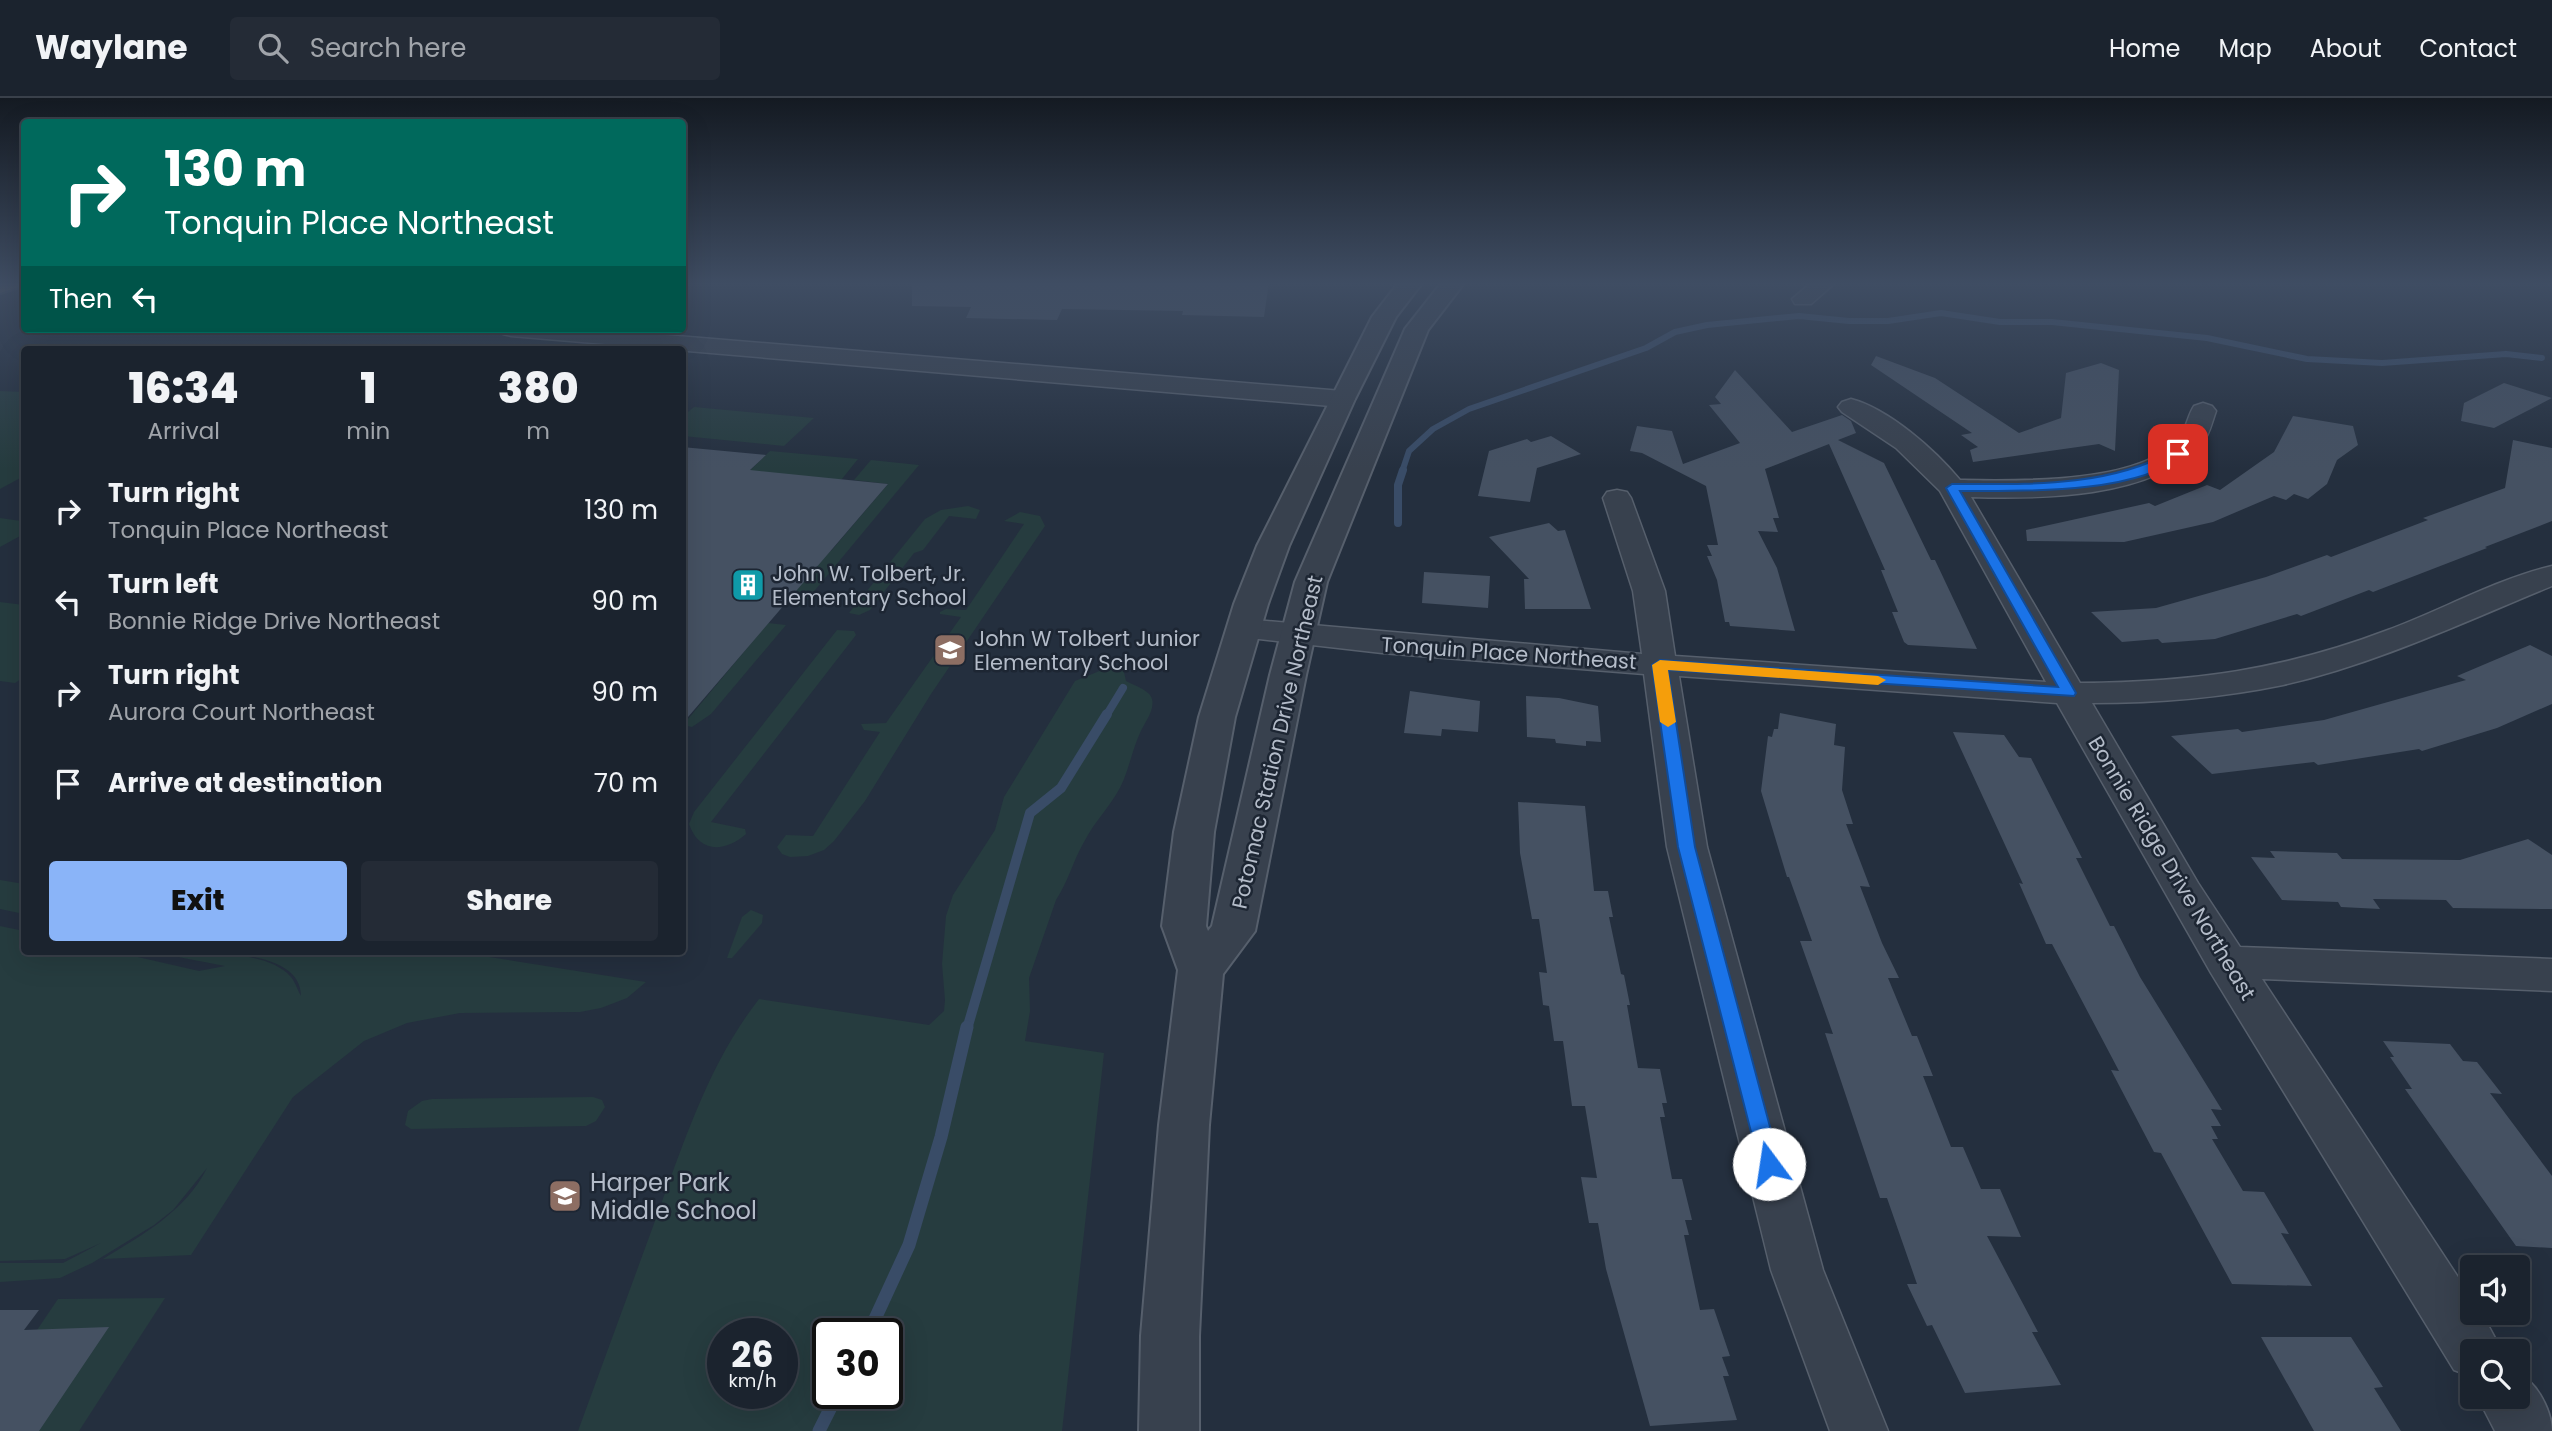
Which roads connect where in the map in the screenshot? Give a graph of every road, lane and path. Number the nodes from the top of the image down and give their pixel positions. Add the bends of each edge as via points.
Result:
1 (689, 344) edge
2 (1370, 344) edge
3 (1411, 344) edge
4 (1342, 400) junction
5 (1851, 407) dead end
6 (2203, 411) dead end
7 (1952, 488) junction
8 (1617, 498) dead end
9 (2550, 578) edge
10 (1244, 629) junction
11 (1298, 635) junction
12 (1660, 665) junction
13 (2069, 693) junction
14 (2226, 962) junction
15 (1201, 970) junction
16 (2552, 975) edge
17 (2466, 1339) edge
18 (2514, 1409) edge
19 (1169, 1431) edge
20 (1859, 1431) edge
21 (2529, 1431) edge

1 - 4 street
2 - 4 street
3 - 11 street, Potomac Station Drive Northeast via 1311,582
4 - 10 street via 1273,546
5 - 7 street, Bonnie Ridge Drive Northeast via 1917,449
6 - 7 street via 2194,439 2178,454 2125,476 2048,488
7 - 13 street, Bonnie Ridge Drive Northeast
8 - 12 street via 1649,591
9 - 13 street, Tonquin Place Northeast via 2303,671 2175,690
10 - 11 street, Tonquin Place Northeast
10 - 15 street via 1217,717 1194,832 1184,926
11 - 12 street, Tonquin Place Northeast
11 - 15 street, Potomac Station Drive Northeast via 1234,931
12 - 13 street, Tonquin Place Northeast
12 - 20 street via 1686,847 1797,1270
13 - 14 street, Bonnie Ridge Drive Northeast
14 - 16 street
14 - 17 street, Bonnie Ridge Drive Northeast
15 - 19 street via 1184,1125 1170,1336
18 - 21 street

